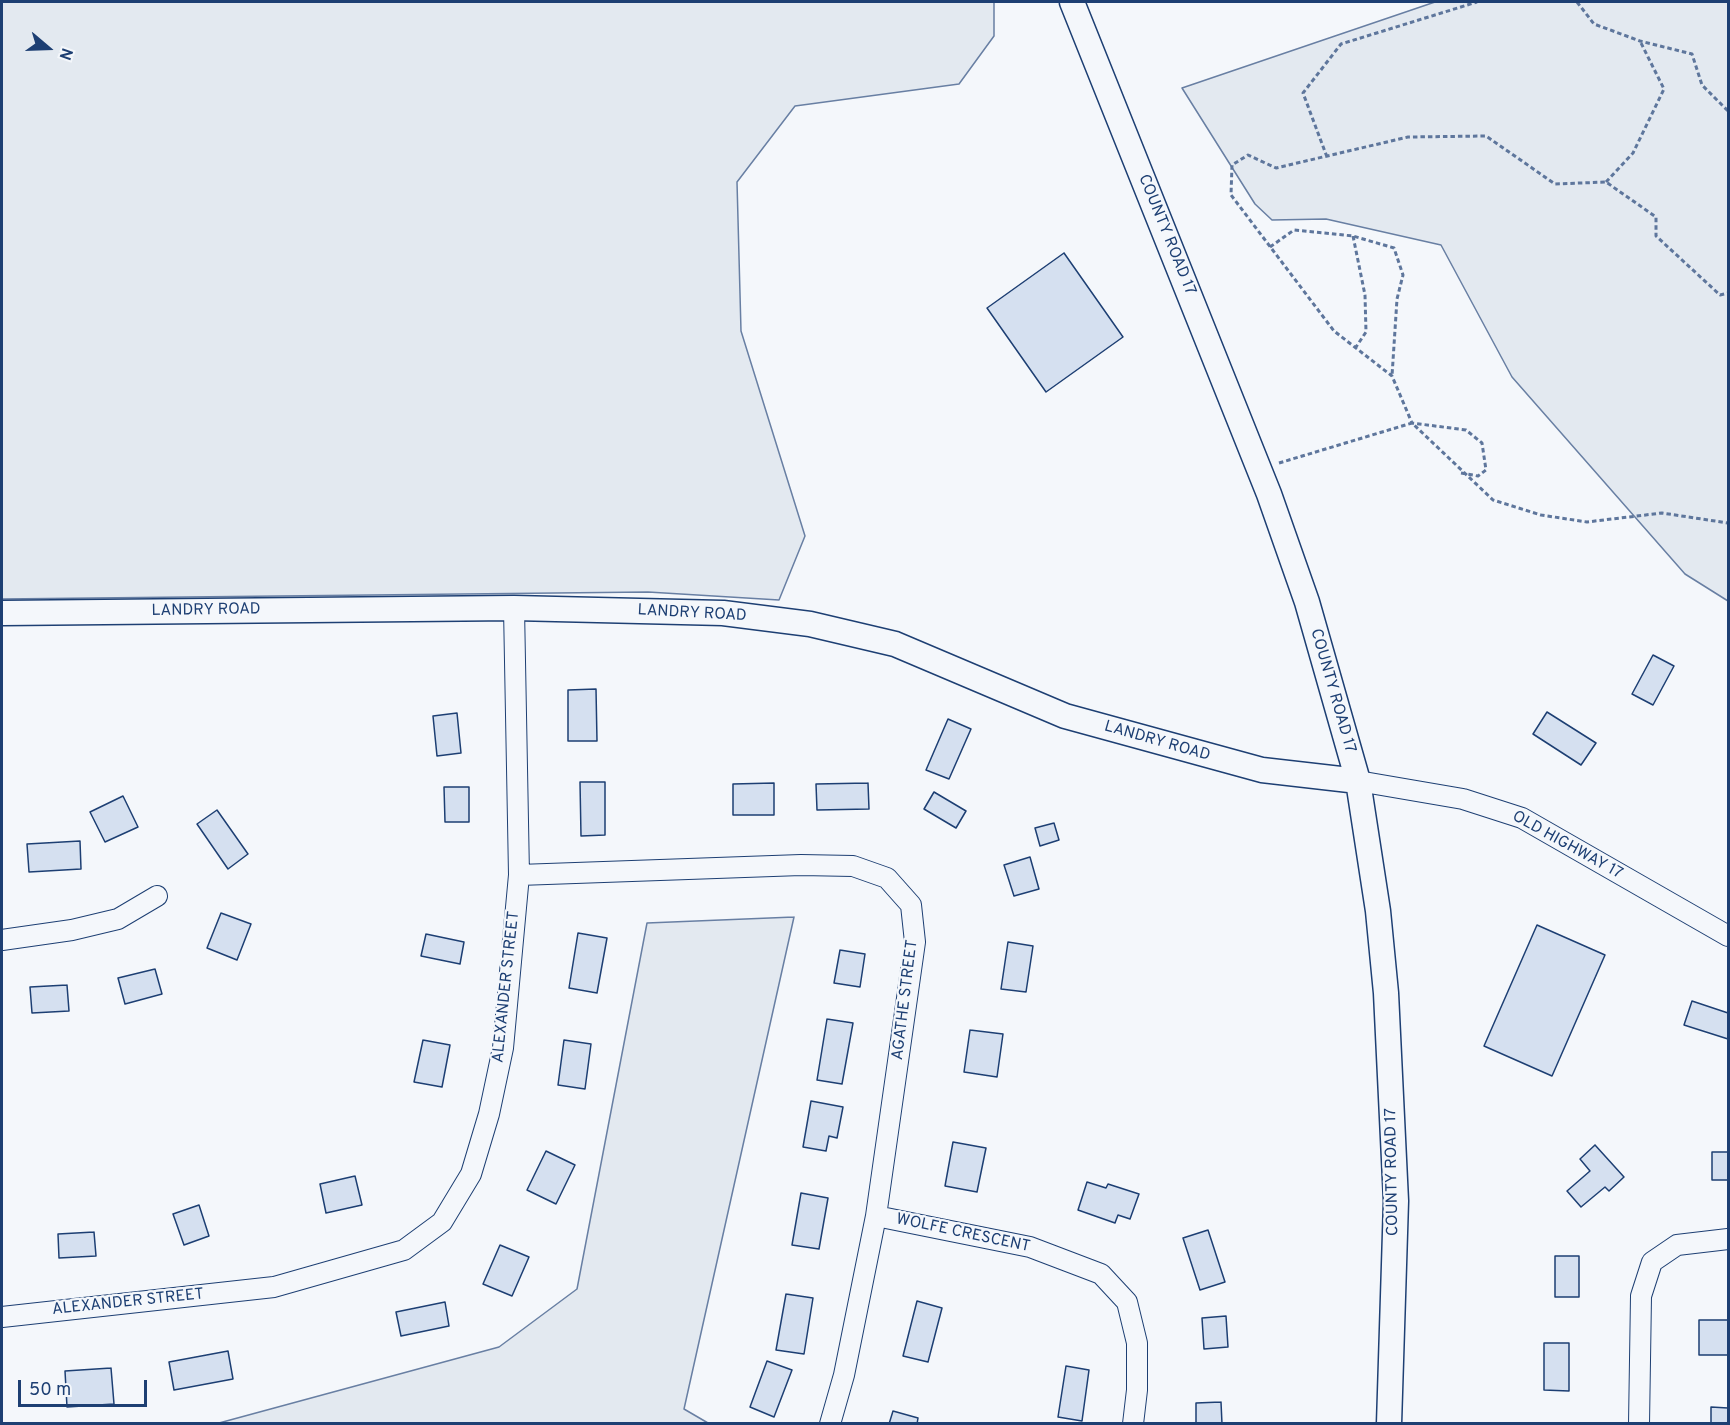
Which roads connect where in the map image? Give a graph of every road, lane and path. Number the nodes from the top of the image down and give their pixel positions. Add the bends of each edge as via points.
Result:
1 (1072, 2) edge
2 (1476, 2) edge
3 (1577, 2) edge
4 (1640, 40) junction
5 (1728, 111) edge
6 (1327, 157) junction
7 (1606, 182) junction
8 (1353, 236) junction
9 (1269, 247) junction
10 (1728, 293) edge
11 (1356, 348) junction
12 (1392, 376) junction
13 (1412, 423) junction
14 (1260, 469) junction
15 (1461, 473) junction
16 (1728, 523) edge
17 (514, 608) junction
18 (2, 613) edge
19 (1358, 781) junction
20 (519, 875) junction
21 (157, 896) dead end
22 (1728, 936) edge
23 (2, 940) edge
24 (876, 1216) junction
25 (1728, 1239) edge
26 (2, 1317) edge
27 (831, 1424) edge
28 (1133, 1424) edge
29 (1389, 1424) edge
30 (1639, 1424) edge

1 - 14 main road, COUNTY ROAD 17
2 - 6 path via 1341,44 1303,93
3 - 4 path via 1594,24
4 - 5 path via 1692,54 1702,85
4 - 7 path via 1665,89 1633,153
6 - 7 path via 1408,137 1486,136 1555,184
6 - 9 path via 1276,168 1248,155 1232,165 1232,195
7 - 10 path via 1656,217 1656,236 1720,295
8 - 9 path via 1294,230
8 - 11 path via 1365,295 1366,332
8 - 12 path via 1394,248 1403,275 1397,299
9 - 11 path via 1334,331
11 - 12 path
12 - 13 path
13 - 14 path
13 - 15 path
13 - 15 path via 1466,430 1482,443 1486,470 1478,476
14 - 19 main road, COUNTY ROAD 17 via 1307,602
15 - 16 path via 1493,500 1541,515 1587,522 1662,513
17 - 18 main road, LANDRY ROAD
17 - 19 main road, LANDRY ROAD via 723,614 810,624 894,644 1065,716 1262,770
17 - 20 street, ALEXANDER STREET
19 - 22 street, OLD HIGHWAY 17 via 1463,799 1522,818
19 - 29 main road, COUNTY ROAD 17 via 1378,911 1387,1004 1396,1201
20 - 24 street, AGATHE STREET via 801,865 853,866 888,878 911,905 915,942
20 - 26 street, ALEXANDER STREET via 503,1048 489,1114 471,1174 442,1222 404,1250 274,1287
21 - 23 street via 118,919
24 - 27 street, AGATHE STREET
24 - 28 street, WOLFE CRESCENT via 1030,1247 1101,1274 1127,1302 1137,1343
25 - 30 street via 1677,1245 1652,1262 1641,1296

